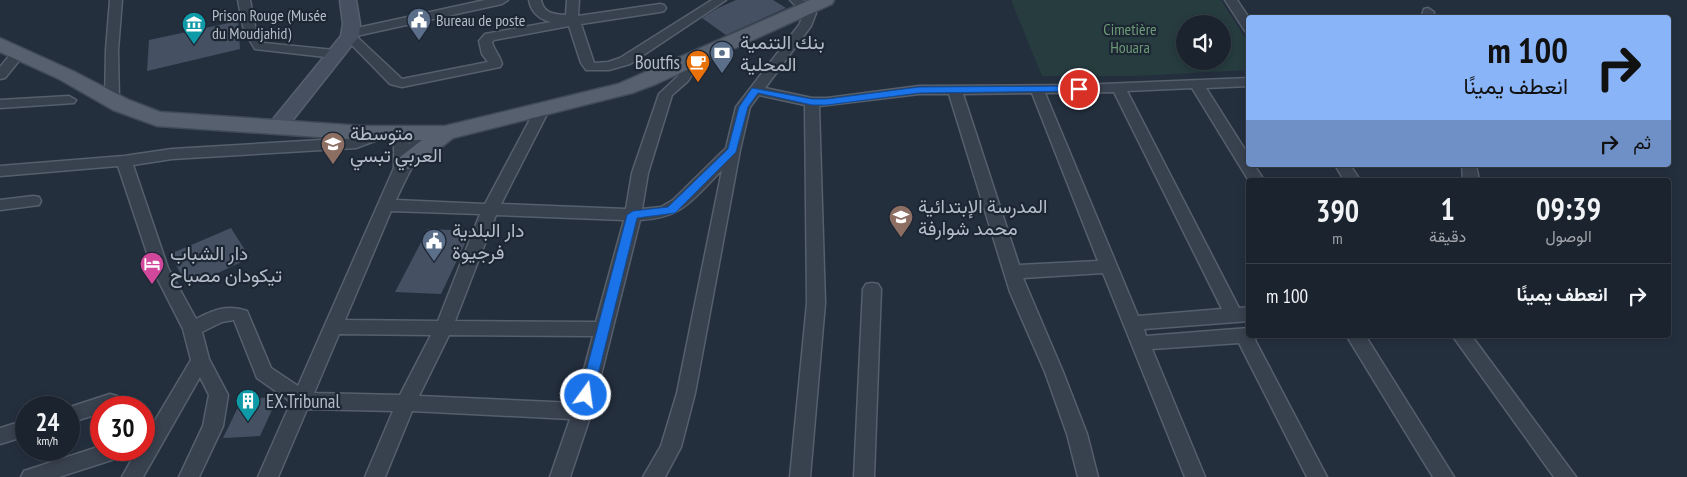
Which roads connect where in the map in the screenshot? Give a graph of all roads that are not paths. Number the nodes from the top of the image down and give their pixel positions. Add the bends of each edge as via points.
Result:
1 (116, 0) edge
2 (244, 0) edge
3 (348, 0) edge
4 (502, 0) edge
5 (535, 0) edge
6 (573, 0) edge
7 (720, 0) edge
8 (1231, 0) edge
9 (809, 3) edge
10 (660, 8) dead end
11 (572, 19) junction
12 (1246, 23) edge
13 (351, 35) junction
14 (10, 48) edge
15 (334, 54) junction
16 (694, 60) junction
17 (0, 75) edge
18 (649, 80) junction
19 (1246, 82) edge
20 (1197, 85) junction
21 (1118, 87) junction
22 (755, 90) junction
23 (955, 90) junction
24 (1037, 90) junction
25 (666, 94) junction
26 (69, 100) dead end
27 (112, 101) junction
28 (812, 102) junction
29 (0, 104) edge
30 (542, 110) junction
31 (277, 127) junction
32 (445, 133) junction
33 (398, 134) junction
34 (732, 150) junction
35 (124, 161) junction
36 (404, 164) junction
37 (1246, 164) edge
38 (1248, 167) edge
39 (1343, 167) edge
40 (0, 171) edge
41 (1255, 178) edge
42 (1351, 178) edge
43 (33, 201) dead end
44 (0, 205) edge
45 (386, 206) junction
46 (490, 210) junction
47 (633, 215) junction
48 (1110, 266) junction
49 (1013, 272) junction
50 (872, 289) dead end
51 (1241, 314) edge
52 (1134, 323) junction
53 (334, 327) junction
54 (444, 328) junction
55 (192, 329) junction
56 (602, 329) junction
57 (1246, 335) edge
58 (1248, 338) edge
59 (1357, 338) edge
60 (1463, 338) edge
61 (1141, 343) junction
62 (200, 360) junction
63 (302, 401) junction
64 (406, 403) junction
65 (582, 412) junction
66 (15, 431) edge
67 (155, 432) edge
68 (0, 436) edge
69 (90, 458) edge
70 (140, 461) edge
71 (31, 477) edge
72 (132, 477) edge
73 (189, 477) edge
74 (268, 477) edge
75 (375, 477) edge
76 (560, 477) edge
77 (653, 477) edge
78 (800, 477) edge
79 (864, 477) edge
80 (1088, 477) edge
81 (1195, 477) edge
82 (1317, 477) edge
83 (1444, 477) edge
84 (1566, 477) edge

1 - 27 street
2 - 15 street via 250,32 260,46
3 - 13 main road
4 - 13 street
5 - 11 street via 538,9 548,18
6 - 11 street
7 - 11 street via 632,57 609,66 591,66 588,63
8 - 12 street
9 - 16 main road
9 - 22 street via 810,13 805,26
10 - 11 street
11 - 13 street via 490,37 485,41 495,64 402,83 395,81
13 - 15 main road
14 - 17 street
14 - 27 main road
15 - 31 main road
16 - 18 main road
16 - 25 street via 683,78
18 - 25 street
18 - 30 main road
19 - 20 street
20 - 21 street
20 - 37 street
21 - 24 street
21 - 51 street
22 - 28 street
22 - 34 street via 744,107
23 - 24 street
23 - 28 street via 910,91
23 - 49 street
24 - 48 street
25 - 47 street via 640,173
26 - 29 street
27 - 31 main road via 157,119
28 - 78 street via 816,304
30 - 32 main road
30 - 46 street
31 - 33 main road
32 - 33 main road
32 - 36 main road
33 - 35 street via 356,143 172,154
33 - 36 street
33 - 36 main road via 390,148
34 - 47 street via 671,210
34 - 77 street via 686,393 671,447
35 - 40 street
35 - 55 street via 160,268
36 - 45 street
38 - 41 street
39 - 42 street
43 - 44 street
45 - 46 street
45 - 53 street
46 - 47 street
46 - 54 street
47 - 56 street
48 - 49 street
48 - 52 street
49 - 80 street via 1077,434
50 - 79 street
51 - 52 street
52 - 61 street
53 - 54 street
53 - 63 street
54 - 56 street
54 - 64 street
55 - 62 street
55 - 63 street via 221,315 238,314 264,373 295,392
56 - 65 street
57 - 61 street
58 - 82 street
59 - 83 street
60 - 84 street
61 - 81 street
62 - 67 street
62 - 73 street via 219,395 218,406 214,426
63 - 64 street
63 - 74 street
64 - 65 street
64 - 75 street
65 - 76 street
66 - 68 street
69 - 71 street
70 - 72 street

